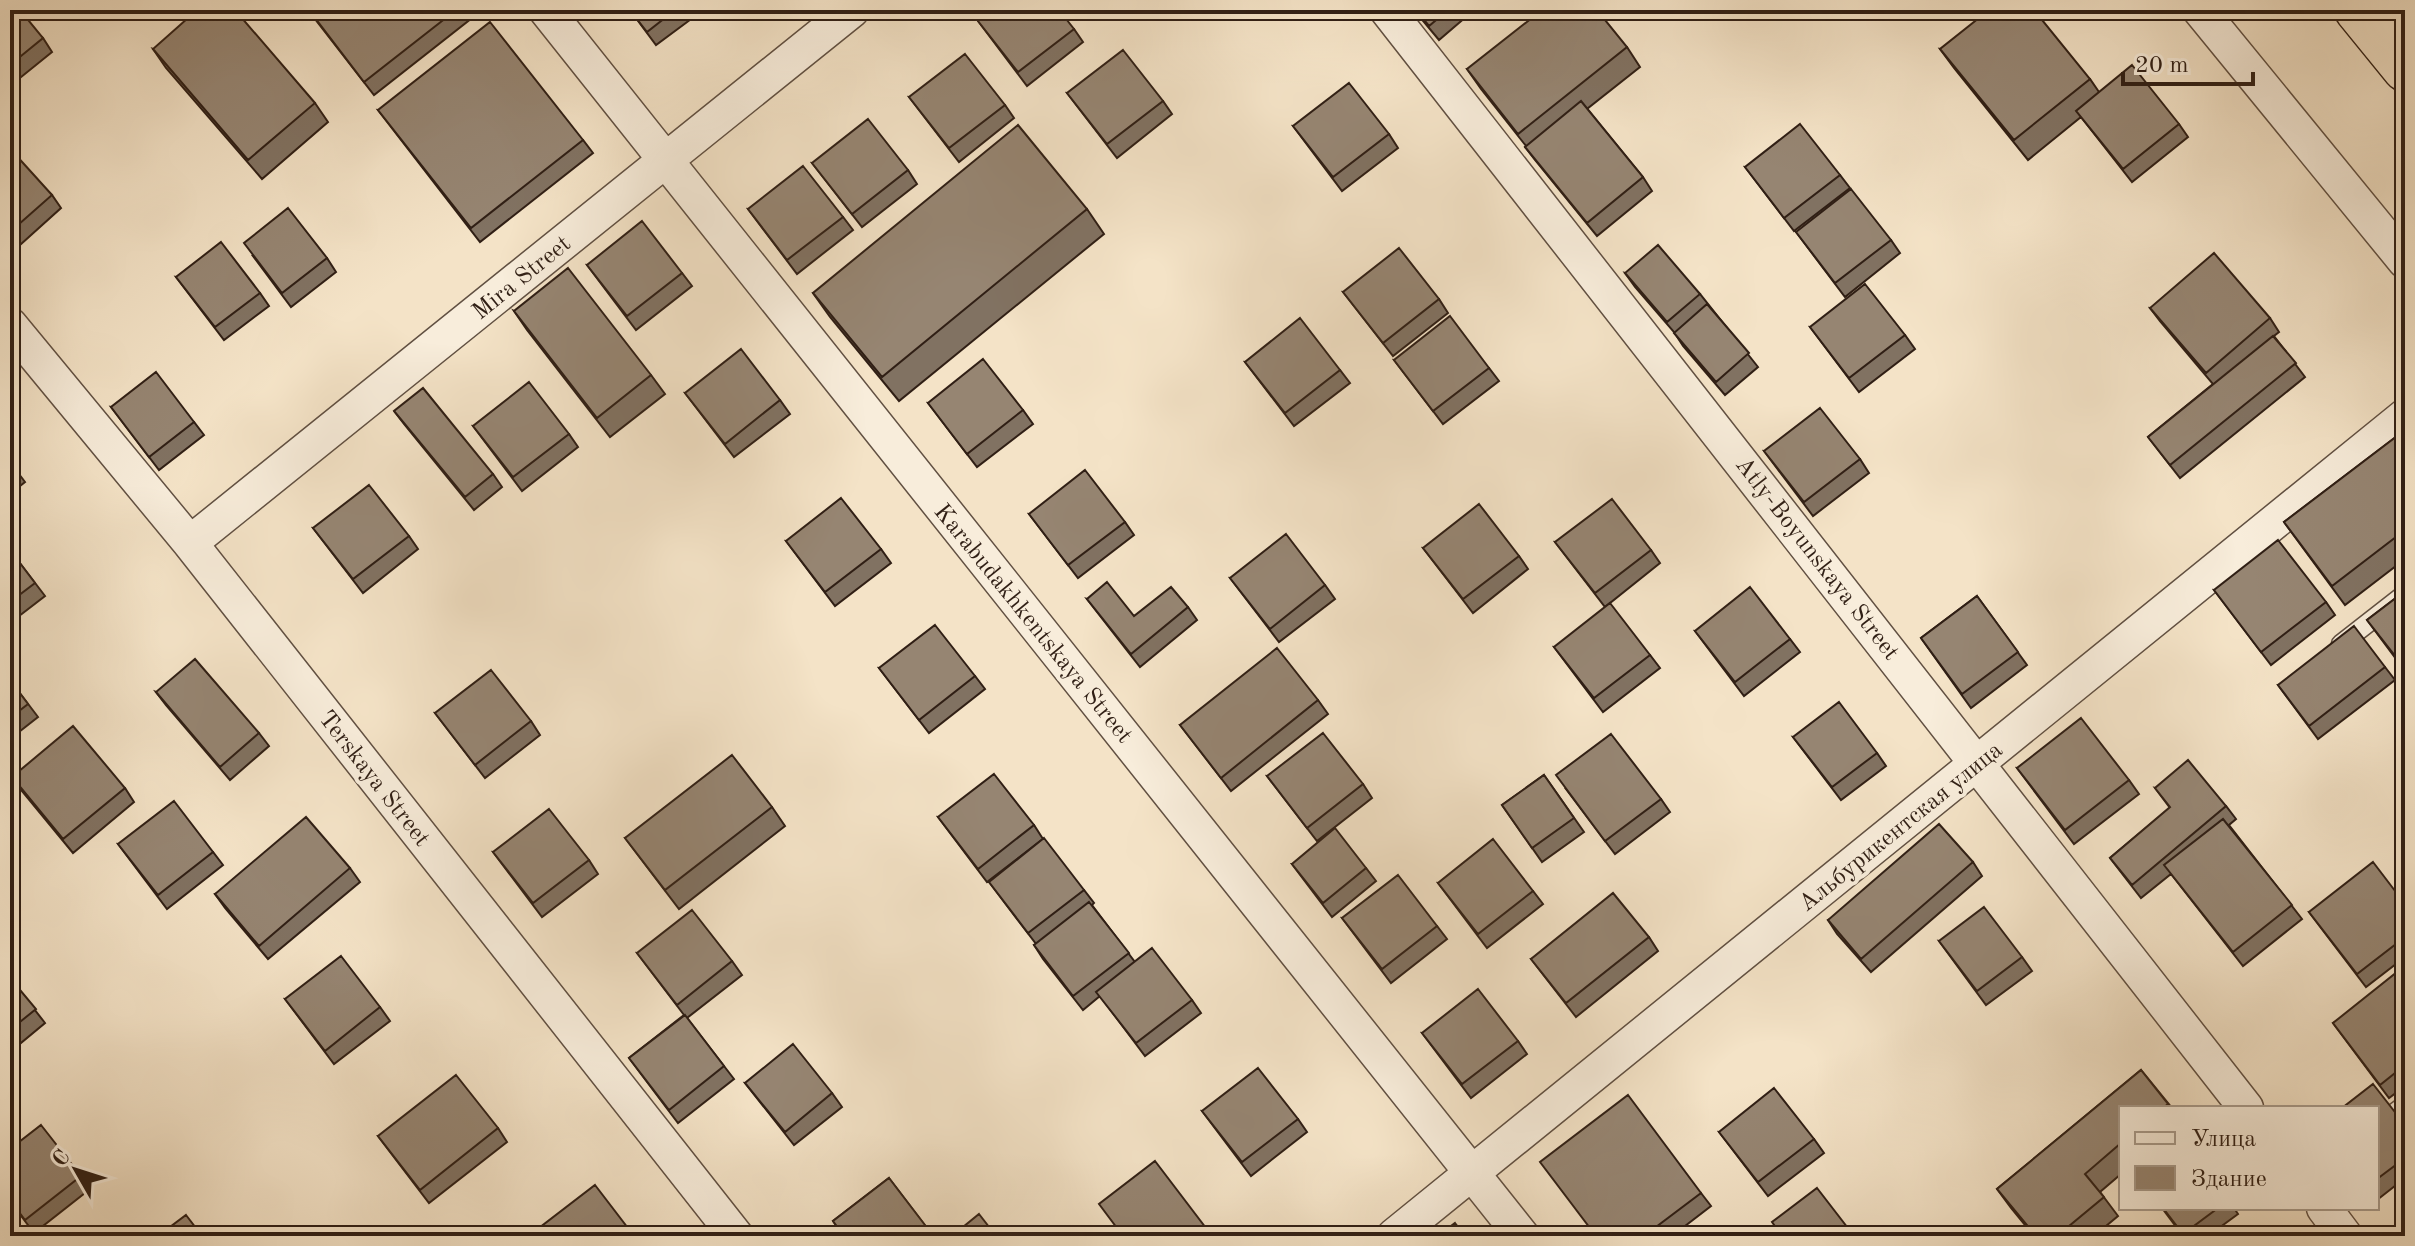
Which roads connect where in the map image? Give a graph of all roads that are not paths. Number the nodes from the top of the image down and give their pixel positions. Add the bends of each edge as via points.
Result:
1 (546, 10) edge
2 (852, 10) edge
3 (1387, 10) edge
4 (2200, 10) edge
5 (2357, 10) edge
6 (2405, 69) edge
7 (666, 160) junction
8 (2405, 261) edge
9 (10, 325) edge
10 (2405, 416) edge
11 (190, 543) junction
12 (2405, 594) edge
13 (2330, 652) edge
14 (1978, 762) junction
15 (2244, 1106) edge
16 (2405, 1115) edge
17 (2379, 1134) edge
18 (1471, 1173) junction
19 (2326, 1210) edge
20 (736, 1236) edge
21 (1394, 1236) edge
22 (1522, 1236) edge
23 (2345, 1236) edge

1 - 7 street, Karabudakhkentskaya Street
2 - 7 street, Mira Street
3 - 14 street, Atly-Boyunskaya Street
4 - 8 street
5 - 6 highway
7 - 11 street, Mira Street
7 - 18 street, Karabudakhkentskaya Street
9 - 11 street, Terskaya Street
10 - 14 street, Альбурикентская улица
11 - 20 street, Terskaya Street
12 - 13 lane
14 - 15 street, Atly-Boyunskaya Street
14 - 18 street, Альбурикентская улица
16 - 17 street
18 - 21 street, Альбурикентская улица
18 - 22 street, Karabudakhkentskaya Street
19 - 23 street

